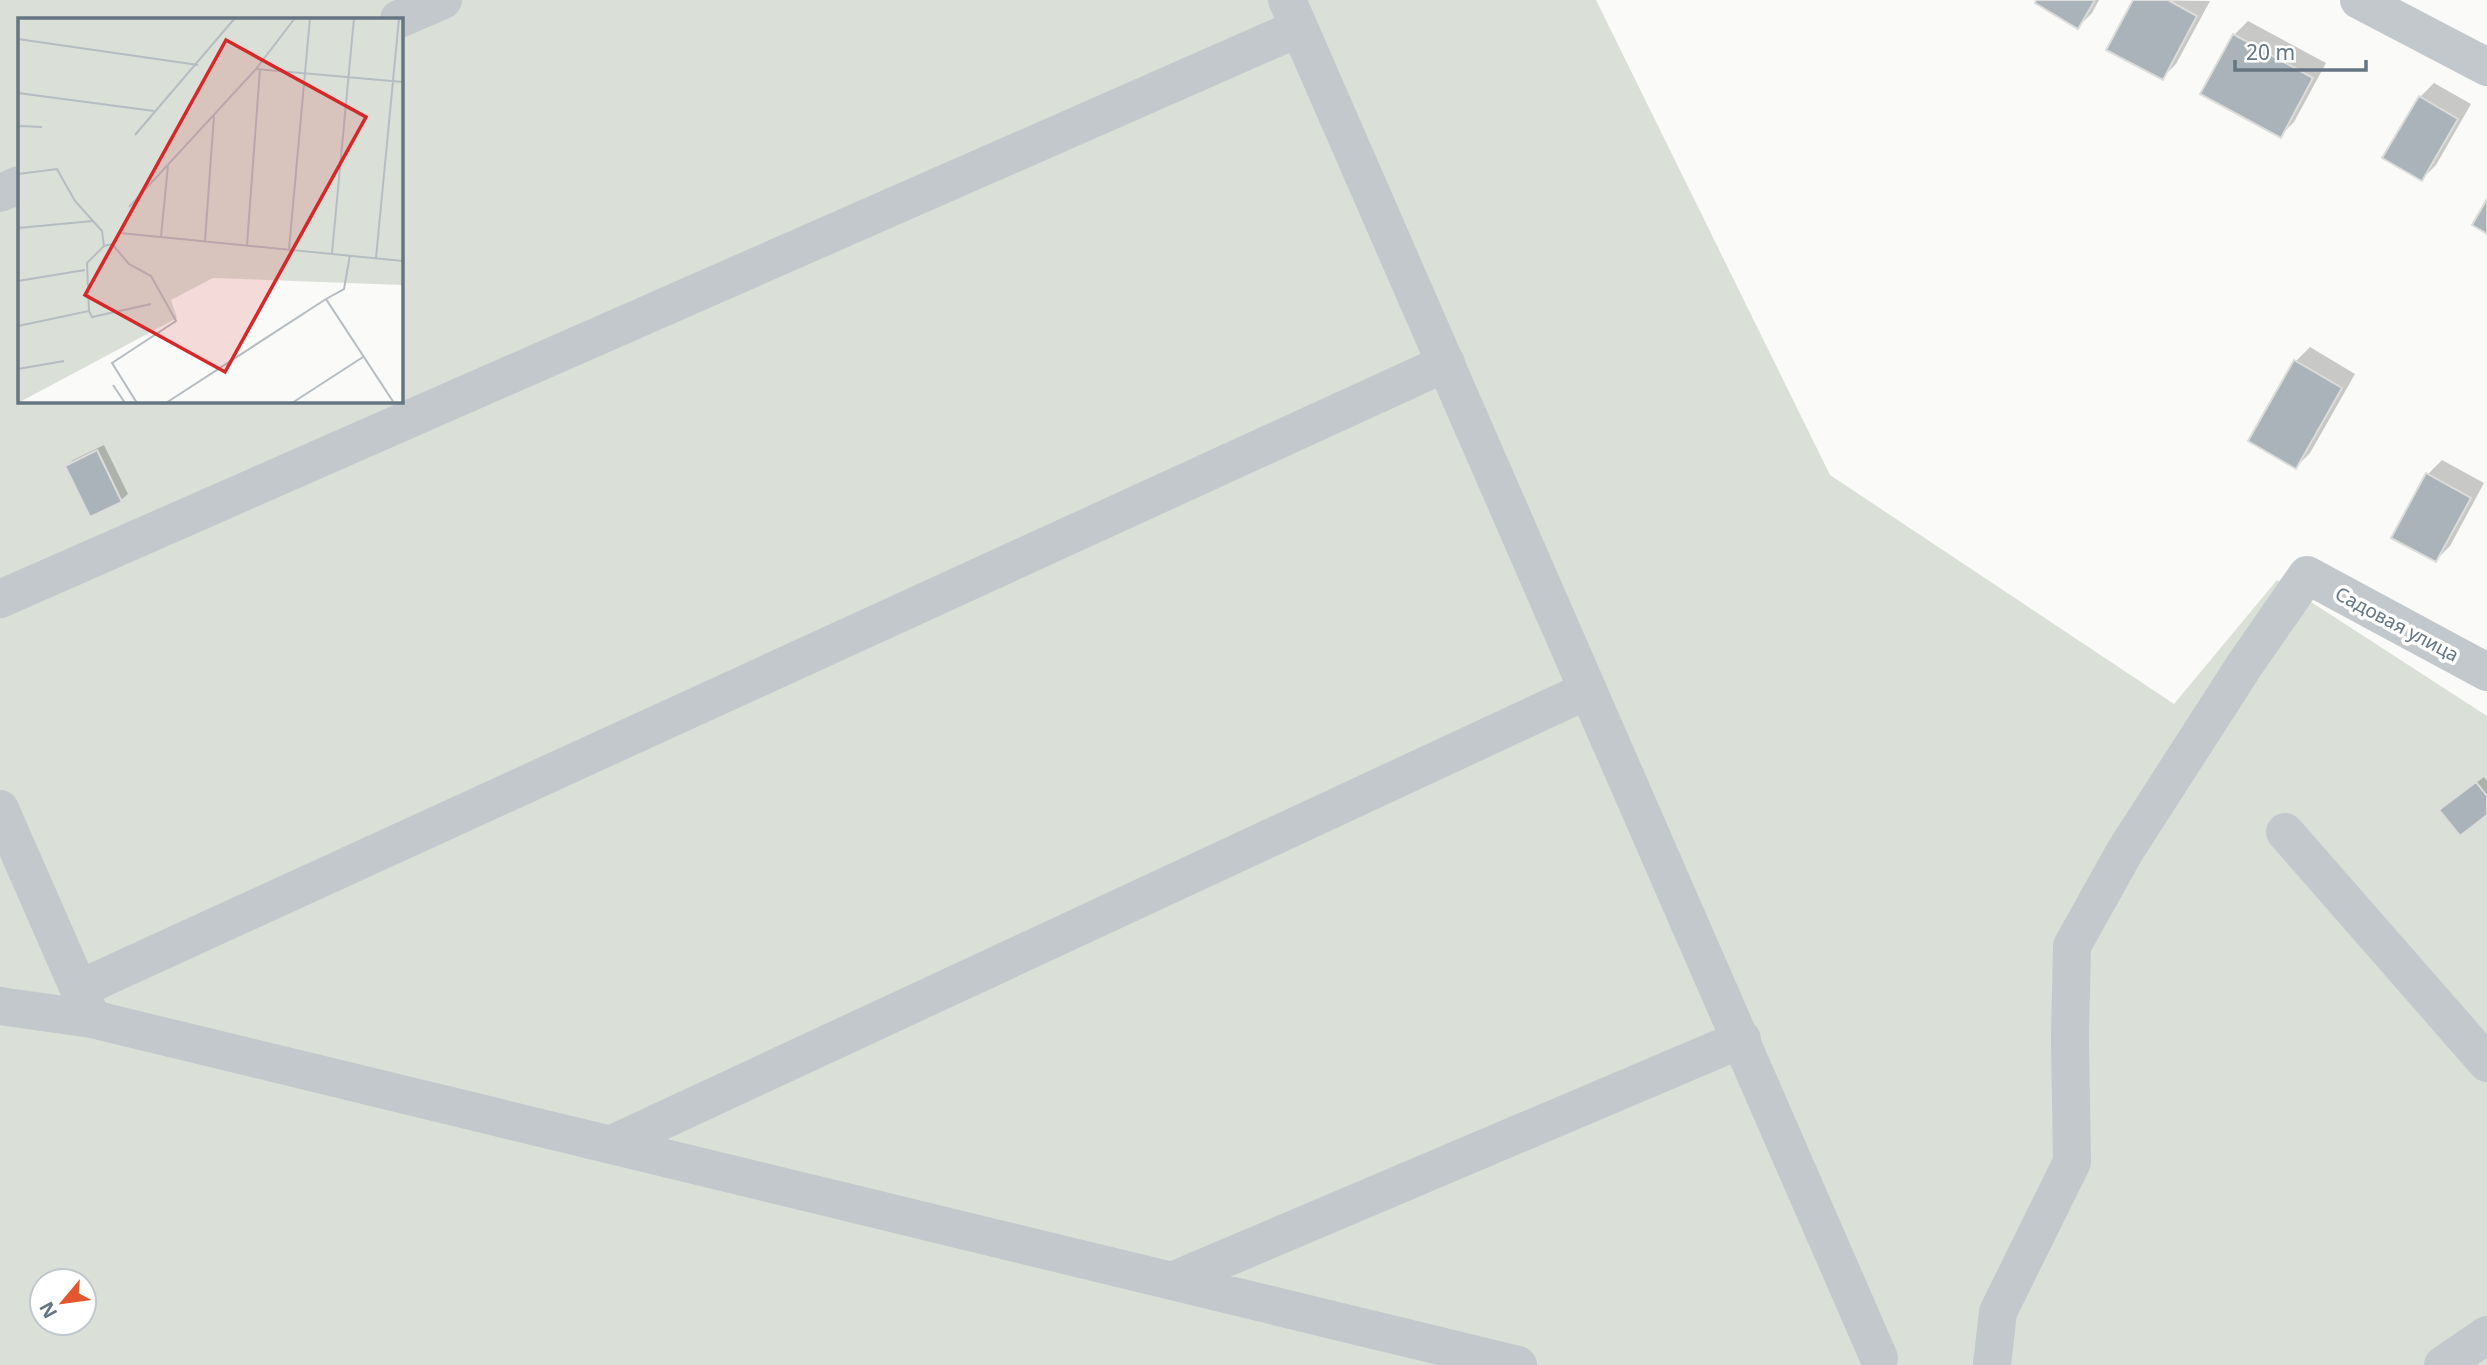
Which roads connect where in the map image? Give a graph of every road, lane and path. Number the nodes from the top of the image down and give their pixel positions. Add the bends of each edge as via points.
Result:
1 (443, 0) edge
2 (2359, 0) edge
3 (1293, 14) edge
4 (401, 18) edge
5 (2487, 66) edge
6 (18, 185) edge
7 (0, 193) edge
8 (1446, 363) junction
9 (0, 599) edge
10 (2487, 672) edge
11 (1588, 690) junction
12 (0, 809) edge
13 (2285, 832) dead end
14 (86, 1004) junction
15 (0, 1006) edge
16 (1742, 1039) junction
17 (2487, 1063) edge
18 (610, 1145) junction
19 (1172, 1281) junction
20 (2487, 1335) edge
21 (1879, 1358) dead end
22 (1518, 1365) edge
23 (1992, 1365) edge
24 (2443, 1365) edge

1 - 4 street
2 - 5 street
3 - 8 street
3 - 9 street
6 - 7 street
8 - 11 street
8 - 14 street
10 - 23 street, Садовая улица via 2307,575 2133,839 2073,946 2072,1162 1998,1312
11 - 16 street
11 - 18 street
12 - 14 street
13 - 17 street
14 - 15 street
14 - 18 street
16 - 19 street
16 - 21 street
18 - 19 street
19 - 22 street
20 - 24 street

